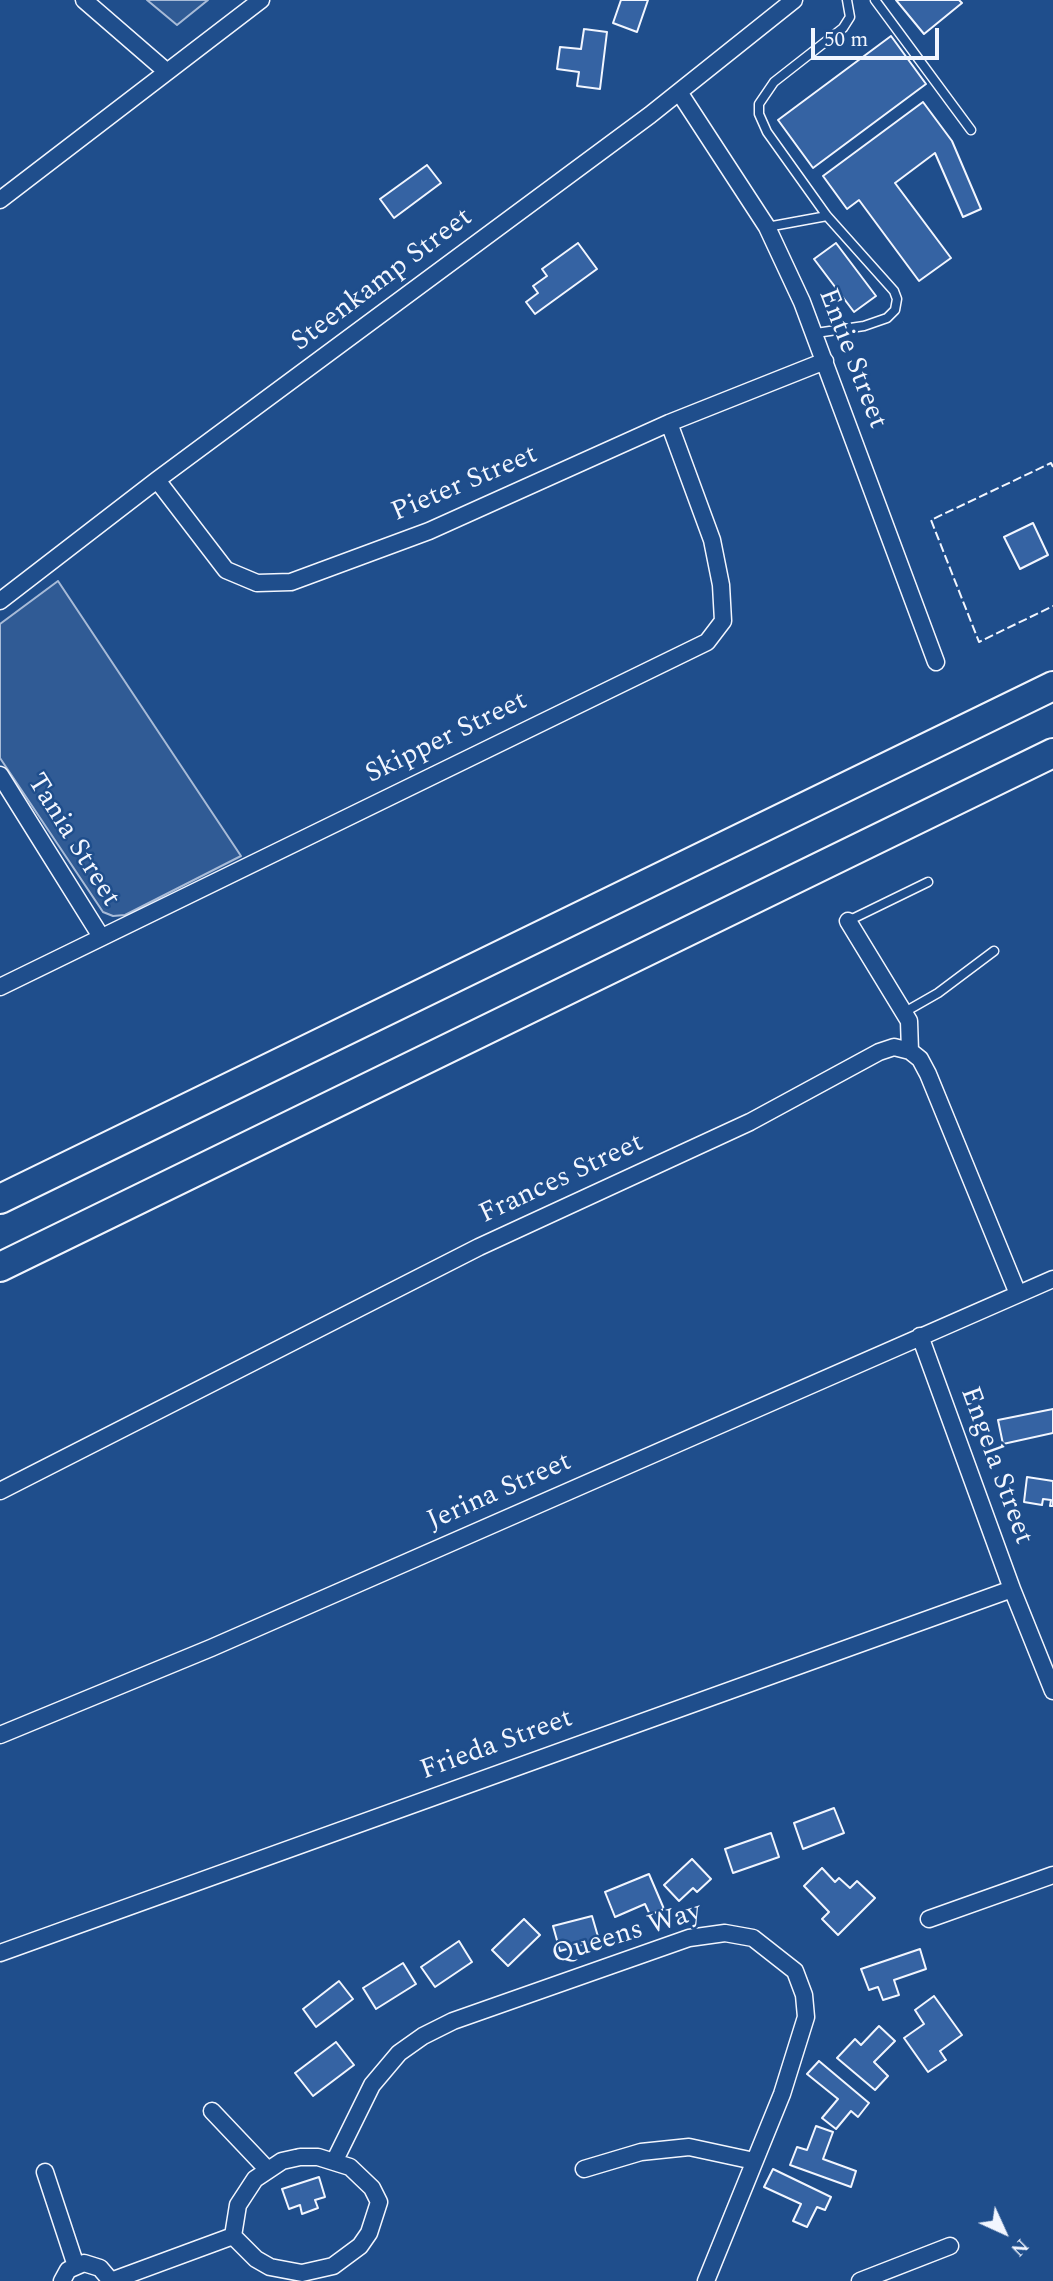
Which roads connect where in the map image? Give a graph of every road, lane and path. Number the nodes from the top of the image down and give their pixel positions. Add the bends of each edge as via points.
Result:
1 (84, 0) edge
2 (261, 0) edge
3 (794, 0) edge
4 (847, 0) edge
5 (876, 0) edge
6 (166, 71) junction
7 (679, 92) junction
8 (971, 130) dead end
9 (0, 200) edge
10 (827, 216) junction
11 (767, 227) junction
12 (816, 333) junction
13 (825, 361) junction
14 (669, 423) junction
15 (157, 480) junction
16 (0, 601) edge
17 (936, 662) dead end
18 (1053, 686) edge
19 (1053, 753) edge
20 (0, 775) edge
21 (928, 882) dead end
22 (848, 921) joint
23 (100, 935) junction
24 (994, 951) dead end
25 (0, 986) edge
26 (904, 1013) junction
27 (910, 1051) junction
28 (0, 1199) edge
29 (0, 1267) edge
30 (1053, 1279) edge
31 (1018, 1294) junction
32 (920, 1336) junction
33 (0, 1491) edge
34 (1012, 1589) junction
35 (1053, 1690) edge
36 (0, 1735) edge
37 (1053, 1875) edge
38 (929, 1919) dead end
39 (0, 1953) edge
40 (212, 2111) dead end
41 (335, 2160) junction
42 (754, 2161) junction
43 (267, 2169) junction
44 (583, 2169) dead end
45 (45, 2172) dead end
46 (233, 2236) junction
47 (950, 2246) dead end
48 (76, 2266) junction
49 (62, 2281) edge
50 (111, 2281) edge
51 (706, 2281) edge
52 (860, 2281) edge

1 - 6 street
2 - 6 street
3 - 7 street, Steenkamp Street
4 - 10 lane via 850,17 843,28 774,82 759,104 767,132
5 - 8 lane
6 - 9 street
7 - 11 street, Entie Street
7 - 15 street, Steenkamp Street
10 - 11 lane
10 - 12 lane via 897,299 895,310 887,317 864,327
11 - 12 street, Entie Street
12 - 13 street, Entie Street
13 - 14 street, Pieter Street
13 - 17 street, Entie Street
14 - 15 street, Pieter Street via 429,531 291,582 257,583 226,570
14 - 23 street, Skipper Street via 712,540 721,585 723,621 706,642
15 - 16 street, Steenkamp Street
18 - 28 highway
19 - 29 highway
20 - 23 street, Tania Street
21 - 22 lane
22 - 26 street
23 - 25 street, Skipper Street
24 - 26 lane
26 - 27 street via 911,1026
27 - 31 street via 928,1074
27 - 33 street, Frances Street via 894,1047 879,1052 750,1122 479,1247
30 - 31 street, Jerina Street
31 - 32 street, Jerina Street
32 - 34 street, Engela Street
32 - 36 street, Jerina Street via 211,1648
34 - 35 street, Engela Street
34 - 39 street, Frieda Street
37 - 38 street
40 - 43 street
41 - 42 street, Queens Way via 372,2085 399,2053 424,2036 453,2021 689,1938 725,1933 753,1938 774,1952 795,1971 804,1995 806,2017 800,2041
41 - 43 street via 300,2157
41 - 46 street via 362,2176 379,2202 369,2233 347,2257 318,2271 285,2272 256,2259
42 - 44 street via 689,2147 641,2152
42 - 51 street, Queens Way
43 - 46 street via 242,2199
45 - 48 street
46 - 50 street
47 - 52 street
48 - 49 street
48 - 50 street via 92,2264

